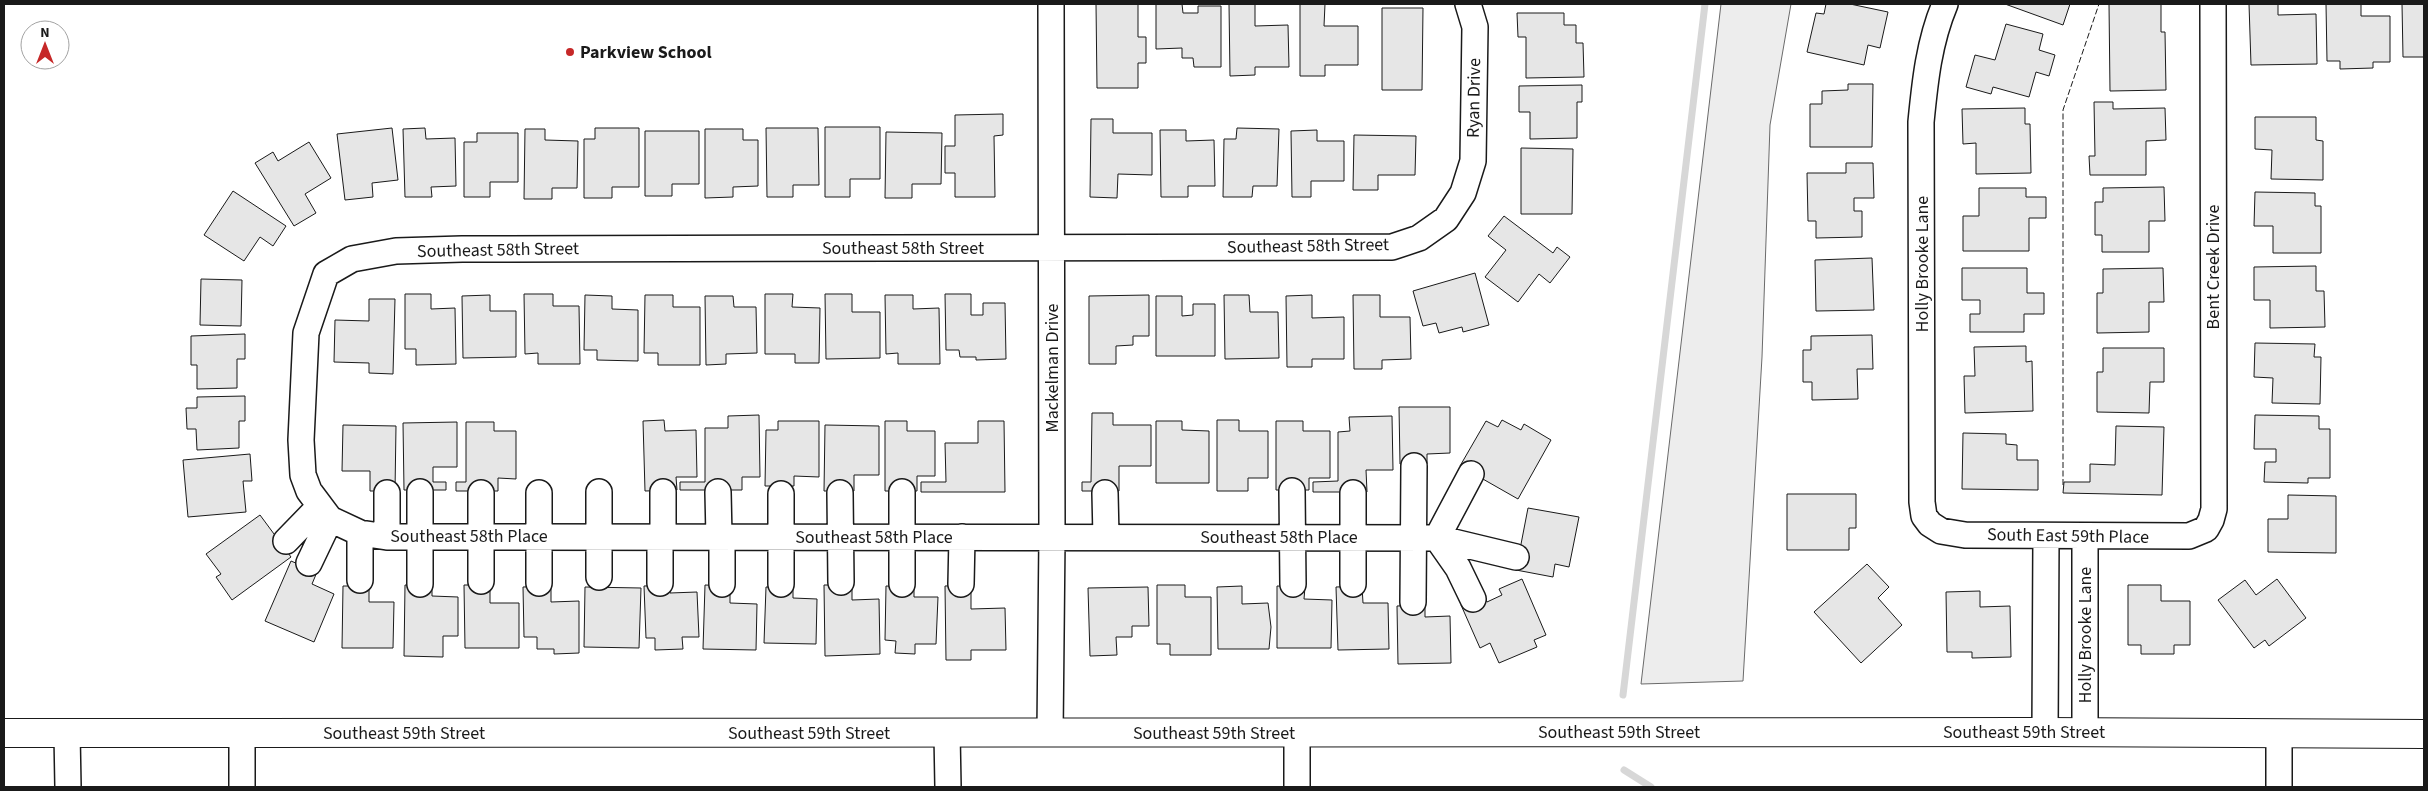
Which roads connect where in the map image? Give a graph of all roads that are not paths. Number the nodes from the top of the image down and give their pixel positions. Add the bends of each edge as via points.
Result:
1 (1051, 4) edge
2 (1468, 4) edge
3 (1944, 4) edge
4 (2213, 4) edge
5 (1463, 193) joint
6 (1051, 247) junction
7 (1414, 466) dead end
8 (1471, 474) dead end
9 (1292, 491) dead end
10 (420, 492) dead end
11 (599, 492) dead end
12 (663, 492) dead end
13 (718, 492) dead end
14 (902, 492) dead end
15 (387, 493) dead end
16 (481, 493) dead end
17 (540, 493) dead end
18 (840, 493) dead end
19 (1106, 493) dead end
20 (1352, 493) dead end
21 (781, 494) dead end
22 (324, 513) junction
23 (1930, 524) joint
24 (2206, 529) joint
25 (360, 533) junction
26 (387, 537) junction
27 (420, 537) junction
28 (481, 537) junction
29 (539, 537) junction
30 (599, 537) junction
31 (662, 537) junction
32 (720, 537) junction
33 (782, 537) junction
34 (841, 537) junction
35 (902, 537) junction
36 (962, 537) junction
37 (1052, 537) junction
38 (1106, 537) junction
39 (1292, 537) junction
40 (2046, 537) junction
41 (2085, 537) junction
42 (1352, 538) junction
43 (1425, 538) junction
44 (286, 541) dead end
45 (1516, 557) dead end
46 (309, 563) dead end
47 (599, 577) dead end
48 (360, 580) dead end
49 (481, 581) dead end
50 (539, 582) dead end
51 (841, 582) dead end
52 (660, 583) dead end
53 (420, 584) dead end
54 (722, 584) dead end
55 (782, 584) dead end
56 (902, 584) dead end
57 (961, 584) dead end
58 (1293, 584) dead end
59 (1352, 584) dead end
60 (1473, 599) dead end
61 (1413, 602) dead end
62 (2045, 732) junction
63 (2084, 732) junction
64 (4, 733) edge
65 (66, 733) junction
66 (242, 733) junction
67 (948, 733) junction
68 (1050, 733) junction
69 (1297, 733) junction
70 (2279, 733) junction
71 (2424, 734) edge
72 (68, 787) edge
73 (242, 787) edge
74 (948, 787) edge
75 (1297, 787) edge
76 (2279, 787) edge

1 - 6 street, Mackelman Drive
2 - 5 street, Ryan Drive via 1475,27 1473,161
3 - 23 street, Holly Brooke Lane via 1925,71 1921,122 1922,502 1924,516
4 - 24 street, Bent Creek Drive via 2214,509
5 - 6 street, Southeast 58th Street via 1446,219 1419,238 1392,247
6 - 22 street, Southeast 58th Street via 462,249 396,252 352,259 326,274 306,333 301,440 303,475
6 - 37 street, Mackelman Drive
7 - 43 street
8 - 43 street
9 - 39 street
10 - 27 street
11 - 30 street
12 - 31 street
13 - 32 street
14 - 35 street
15 - 26 street
16 - 28 street
17 - 29 street
18 - 34 street
19 - 38 street
20 - 42 street
21 - 33 street
22 - 25 street, Southeast 58th Place
22 - 44 street
22 - 46 street
23 - 40 street, South East 59th Place via 1953,534
24 - 41 street, South East 59th Place via 2189,536
25 - 26 street, Southeast 58th Place
25 - 48 street
26 - 27 street, Southeast 58th Place
27 - 28 street, Southeast 58th Place
27 - 53 street
28 - 29 street, Southeast 58th Place
28 - 49 street
29 - 30 street, Southeast 58th Place
29 - 50 street
30 - 31 street, Southeast 58th Place
30 - 47 street
31 - 32 street, Southeast 58th Place
31 - 52 street
32 - 33 street, Southeast 58th Place
32 - 54 street
33 - 34 street, Southeast 58th Place
33 - 55 street
34 - 35 street, Southeast 58th Place
34 - 51 street
35 - 36 street, Southeast 58th Place
35 - 56 street
36 - 37 street, Southeast 58th Place
36 - 57 street
37 - 38 street, Southeast 58th Place
37 - 68 street, Mackelman Drive
38 - 39 street, Southeast 58th Place
39 - 42 street, Southeast 58th Place
39 - 58 street
40 - 41 street, South East 59th Place
40 - 62 street
41 - 63 street, Holly Brooke Lane
42 - 43 street, Southeast 58th Place
42 - 59 street
43 - 45 street, Southeast 58th Place
43 - 60 street via 1458,568
43 - 61 street
62 - 63 main road, Southeast 59th Street
62 - 69 main road, Southeast 59th Street
63 - 70 main road, Southeast 59th Street
64 - 65 main road, Southeast 59th Street
65 - 66 main road, Southeast 59th Street
65 - 72 street
66 - 67 main road, Southeast 59th Street
66 - 73 street
67 - 68 main road, Southeast 59th Street
67 - 74 street
68 - 69 main road, Southeast 59th Street
69 - 75 street
70 - 71 main road, Southeast 59th Street
70 - 76 street

